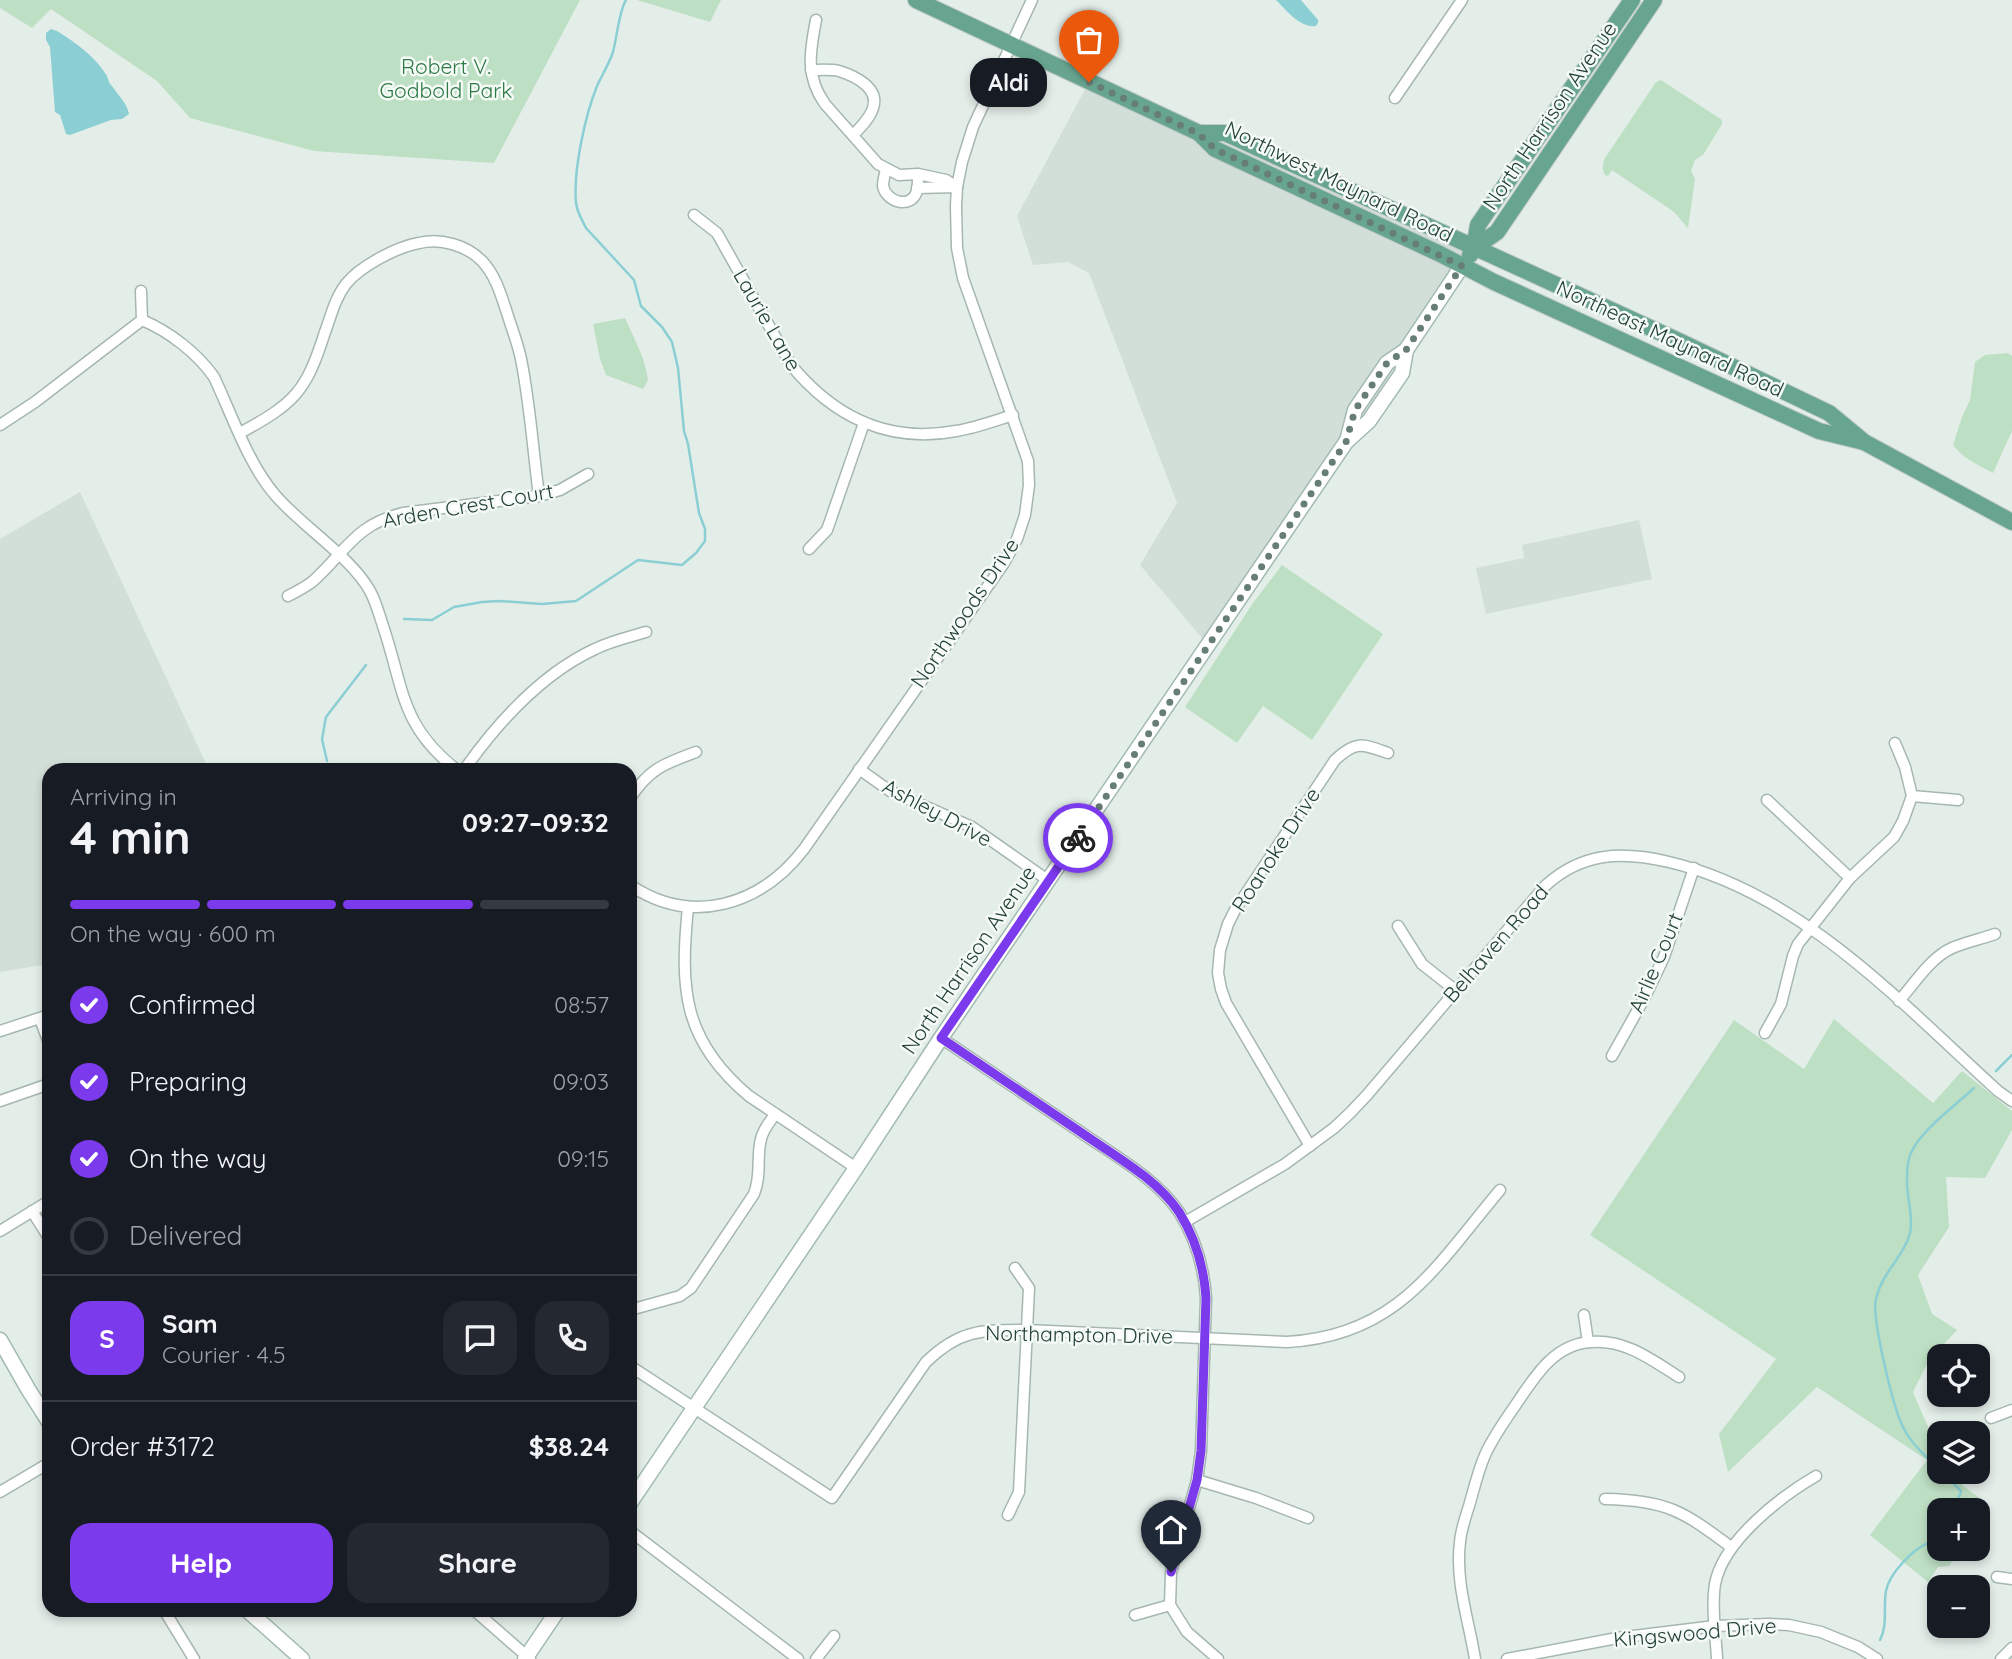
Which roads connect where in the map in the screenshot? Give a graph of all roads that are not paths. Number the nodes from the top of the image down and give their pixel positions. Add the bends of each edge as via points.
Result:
1 (916, 0) edge
2 (1032, 0) edge
3 (1462, 0) edge
4 (1632, 0) edge
5 (1654, 0) edge
6 (816, 20) dead end
7 (1011, 44) junction
8 (811, 70) junction
9 (1395, 98) dead end
10 (1199, 134) junction
11 (853, 135) junction
12 (886, 169) junction
13 (918, 174) junction
14 (957, 187) junction
15 (917, 188) junction
16 (694, 215) dead end
17 (1474, 248) junction
18 (1462, 266) junction
19 (141, 291) dead end
20 (142, 320) junction
21 (1013, 415) junction
22 (864, 423) junction
23 (0, 425) edge
24 (240, 433) junction
25 (1864, 442) junction
26 (588, 474) dead end
27 (539, 496) junction
28 (2012, 522) edge
29 (809, 549) dead end
30 (339, 555) junction
31 (288, 596) dead end
32 (646, 632) dead end
33 (1895, 743) dead end
34 (696, 752) dead end
35 (1388, 752) dead end
36 (449, 763) edge
37 (470, 763) edge
38 (859, 769) junction
39 (637, 788) edge
40 (1912, 796) junction
41 (1767, 800) dead end
42 (1958, 800) dead end
43 (1694, 868) junction
44 (1850, 878) junction
45 (1049, 881) junction
46 (637, 889) edge
47 (688, 906) junction
48 (1398, 926) dead end
49 (1809, 928) junction
50 (1996, 934) dead end
51 (1455, 990) junction
52 (1899, 1000) junction
53 (42, 1018) edge
54 (0, 1031) edge
55 (1765, 1033) dead end
56 (941, 1038) junction
57 (1612, 1056) dead end
58 (42, 1086) edge
59 (0, 1101) edge
60 (2012, 1101) edge
61 (775, 1114) junction
62 (1310, 1146) junction
63 (856, 1168) junction
64 (1500, 1190) dead end
65 (42, 1205) edge
66 (32, 1211) junction
67 (1185, 1222) junction
68 (42, 1227) edge
69 (0, 1231) edge
70 (1015, 1268) dead end
71 (637, 1308) edge
72 (1584, 1315) dead end
73 (1027, 1330) junction
74 (1206, 1339) junction
75 (0, 1340) edge
76 (1588, 1342) junction
77 (637, 1371) edge
78 (1679, 1377) dead end
79 (694, 1408) junction
80 (2012, 1410) edge
81 (42, 1412) edge
82 (1991, 1418) dead end
83 (42, 1468) edge
84 (1816, 1476) dead end
85 (1197, 1480) junction
86 (0, 1492) edge
87 (637, 1493) edge
88 (1605, 1499) dead end
89 (1008, 1515) dead end
90 (1308, 1518) dead end
91 (637, 1536) edge
92 (1731, 1547) junction
93 (1997, 1577) dead end
94 (2012, 1579) edge
95 (1170, 1605) junction
96 (1135, 1615) dead end
97 (168, 1617) edge
98 (255, 1617) edge
99 (482, 1617) edge
100 (553, 1617) edge
101 (1715, 1626) junction
102 (834, 1636) dead end
103 (2012, 1648) edge
104 (527, 1658) edge
105 (194, 1659) edge
106 (302, 1659) edge
107 (798, 1659) edge
108 (816, 1659) edge
109 (1218, 1659) edge
110 (1475, 1659) edge
111 (1507, 1659) edge
112 (1717, 1659) edge
113 (1877, 1659) edge
114 (2001, 1659) edge

1 - 7 main road, Northwest Maynard Road
2 - 7 street, Northwoods Drive
3 - 9 street
4 - 17 main road, North Harrison Avenue via 1478,225
5 - 17 main road, North Harrison Avenue via 1497,232
6 - 8 street
7 - 10 main road, Northwest Maynard Road
7 - 14 street, Northwoods Drive via 973,127
8 - 11 street via 818,94
8 - 11 street via 837,71 870,88 874,106
10 - 17 main road, Northwest Maynard Road via 1225,133
10 - 18 main road, Northwest Maynard Road via 1215,149
11 - 12 street
12 - 13 street
12 - 15 street via 884,191 894,200 906,203
13 - 14 street
13 - 15 street
14 - 15 street
14 - 21 street, Northwoods Drive via 957,248 963,278
16 - 22 street, Laurie Lane via 717,233 790,365 836,409
17 - 18 main road, North Harrison Avenue
17 - 25 main road, Northeast Maynard Road via 1829,413
18 - 25 main road, Northeast Maynard Road via 1819,431
18 - 45 main road, North Harrison Avenue via 1406,350 1387,363 1355,410 1346,442
19 - 20 street
20 - 23 street
20 - 24 street via 184,346 208,368
21 - 22 street, Laurie Lane via 939,434 911,434
21 - 38 street, Northwoods Drive via 1029,473 1027,505 1017,539
22 - 29 street via 827,530
24 - 27 street via 276,413 302,387 335,301 351,277 411,244 454,244 481,261 505,308 523,369
24 - 30 street via 275,495
25 - 28 main road, Northeast Maynard Road
26 - 27 street, Arden Crest Court
27 - 30 street, Arden Crest Court via 387,517 362,531
30 - 31 street, Arden Crest Court via 311,583
30 - 36 street via 371,592 414,724
32 - 37 street via 596,648 556,672 511,712
33 - 40 street
34 - 39 street via 655,768
35 - 62 street, Roanoke Drive via 1356,745 1335,760 1235,910 1220,950 1218,973 1226,1003
38 - 45 street, Ashley Drive via 890,791 972,827
38 - 47 street, Northwoods Drive via 804,849 778,878 745,898
40 - 42 street
40 - 44 street via 1894,837
41 - 44 street
43 - 49 street, Belhaven Road via 1736,884
43 - 51 street, Belhaven Road via 1618,855 1574,864 1533,898
43 - 57 street, Airlie Court via 1664,957
44 - 49 street
45 - 56 main road, North Harrison Avenue
46 - 47 street, Northwoods Drive via 658,900
47 - 61 street via 684,978 696,1028 724,1073
48 - 51 street via 1422,964
49 - 52 street, Belhaven Road
49 - 55 street via 1798,944 1781,1004
50 - 52 street via 1943,954
51 - 62 street, Belhaven Road via 1367,1095
52 - 60 street, Belhaven Road
53 - 54 street
56 - 63 main road, North Harrison Avenue
56 - 67 street via 1140,1173
58 - 59 street
61 - 63 street
61 - 71 street via 760,1141 754,1194 691,1288 680,1296
62 - 67 street, Belhaven Road
63 - 79 main road, North Harrison Avenue
64 - 74 street, Northampton Drive via 1424,1282 1374,1320 1304,1341
65 - 66 street
66 - 68 street
66 - 69 street
67 - 74 street via 1204,1274
70 - 73 street via 1029,1288
72 - 76 street
73 - 74 street, Northampton Drive
73 - 79 street, Northampton Drive via 971,1333 937,1352 832,1498
73 - 89 street via 1019,1492
74 - 85 street
75 - 81 main road
76 - 78 street via 1628,1348
76 - 110 street via 1559,1353 1542,1367 1500,1427 1479,1471 1460,1544 1462,1592
77 - 79 street
79 - 87 main road, North Harrison Avenue
80 - 82 street
83 - 86 street
84 - 92 street via 1773,1507
85 - 90 street
85 - 95 street via 1173,1563
88 - 92 street via 1646,1501 1670,1508
91 - 107 street
92 - 101 street via 1717,1575
93 - 94 street
95 - 96 street
95 - 109 street via 1187,1632
97 - 105 street
98 - 106 main road
99 - 104 street
100 - 104 main road
101 - 111 street, Kingswood Drive via 1617,1638
101 - 112 street
101 - 113 street, Kingswood Drive via 1769,1623 1806,1628 1850,1643
102 - 108 street
103 - 114 street

